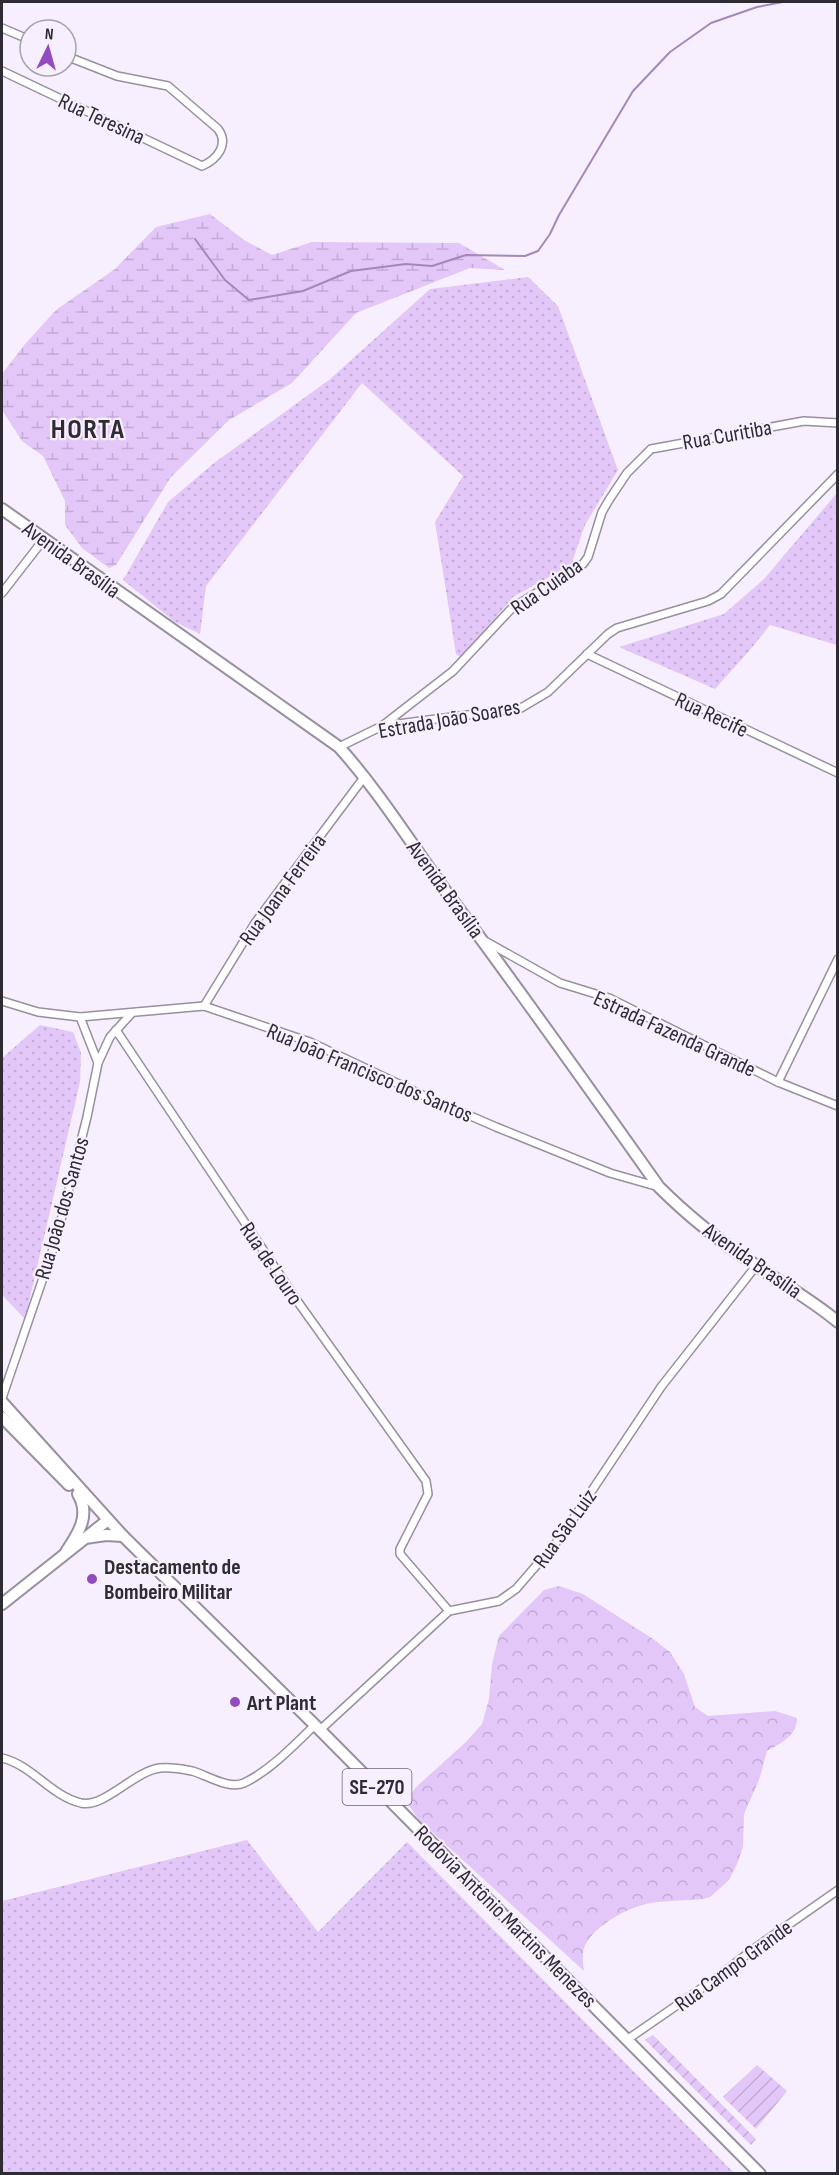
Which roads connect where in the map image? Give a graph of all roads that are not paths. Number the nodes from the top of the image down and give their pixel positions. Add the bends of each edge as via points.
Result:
1 (2, 28) edge
2 (18, 35) edge
3 (78, 61) edge
4 (2, 71) edge
5 (837, 423) edge
6 (627, 473) joint
7 (837, 474) edge
8 (2, 509) edge
9 (44, 539) junction
10 (2, 593) edge
11 (587, 654) junction
12 (382, 726) junction
13 (339, 747) junction
14 (837, 773) edge
15 (365, 776) junction
16 (483, 940) junction
17 (837, 959) edge
18 (2, 1001) edge
19 (204, 1006) junction
20 (131, 1014) junction
21 (80, 1017) junction
22 (116, 1030) junction
23 (98, 1063) junction
24 (778, 1082) junction
25 (837, 1106) edge
26 (659, 1187) junction
27 (756, 1266) junction
28 (837, 1322) edge
29 (2, 1400) edge
30 (2, 1417) edge
31 (78, 1494) junction
32 (97, 1508) junction
33 (108, 1520) junction
34 (123, 1536) junction
35 (85, 1538) junction
36 (66, 1552) junction
37 (2, 1604) edge
38 (449, 1611) junction
39 (318, 1727) junction
40 (2, 1758) edge
41 (837, 1890) edge
42 (628, 2039) junction
43 (760, 2174) edge

1 - 2 street
3 - 4 street, Rua Teresina via 117,76 171,87 223,137 220,150 202,166
5 - 6 street, Rua Curitiba via 804,421 653,448
6 - 12 street, Rua Cuiaba via 602,512 583,564 512,608 453,672
7 - 11 street, Estrada João Soares via 722,594 617,628
8 - 9 main road, Avenida Brasília
9 - 10 street
9 - 13 main road, Avenida Brasília
11 - 12 street, Estrada João Soares via 548,692 521,708
11 - 14 street, Rua Recife
12 - 13 street, Estrada João Soares
13 - 15 main road, Avenida Brasília
15 - 16 main road, Avenida Brasília
15 - 19 street, Rua Joana Ferreira via 255,923
16 - 24 street, Estrada Fazenda Grande via 555,981 609,998
16 - 26 main road, Avenida Brasília
17 - 24 street
18 - 21 street, Rua João Francisco dos Santos via 38,1012
19 - 20 street, Rua João Francisco dos Santos
19 - 26 street, Rua João Francisco dos Santos via 310,1042 496,1127 610,1173
20 - 21 street, Rua João Francisco dos Santos
20 - 22 street, Rua João dos Santos
21 - 23 street
22 - 23 street, Rua João dos Santos
22 - 38 street, Rua de Louro via 298,1302 426,1481 428,1494 400,1549 402,1558
23 - 29 street, Rua João dos Santos via 56,1240
24 - 25 street, Estrada Fazenda Grande
26 - 27 main road, Avenida Brasília
27 - 28 main road, Avenida Brasília via 817,1304
27 - 38 street, Rua São Luiz via 661,1387 566,1531 516,1589 499,1601
29 - 32 main road, Rodovia Antônio Martins Menezes / SE-270
30 - 31 main road, Rodovia Antônio Martins Menezes / SE-270
31 - 32 main road, Rodovia Antônio Martins Menezes / SE-270
31 - 36 main road via 84,1511 82,1525
32 - 33 main road, Rodovia Antônio Martins Menezes / SE-270
33 - 34 main road, Rodovia Antônio Martins Menezes / SE-270
33 - 35 main road
34 - 35 main road
34 - 39 main road, Rodovia Antônio Martins Menezes / SE-270
35 - 36 main road
36 - 37 main road
38 - 39 street
39 - 40 street via 243,1784 231,1785 192,1772 158,1768 88,1803 72,1799
39 - 42 main road, Rodovia Antônio Martins Menezes / SE-270
41 - 42 street, Rua Campo Grande
42 - 43 main road, Rodovia Antônio Martins Menezes / SE-270

